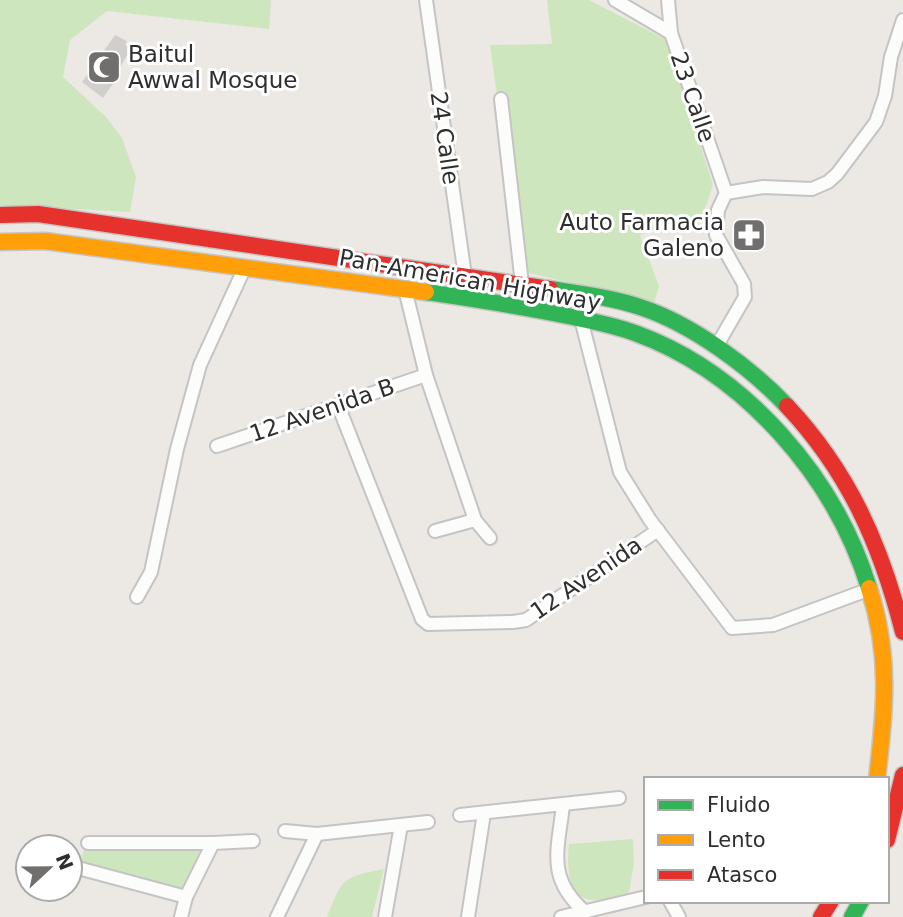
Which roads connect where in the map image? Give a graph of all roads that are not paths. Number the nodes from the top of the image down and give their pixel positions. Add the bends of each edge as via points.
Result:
1 (426, 0) edge
2 (615, 0) edge
3 (668, 0) edge
4 (903, 20) edge
5 (671, 33) junction
6 (501, 99) dead end
7 (726, 193) junction
8 (0, 215) edge
9 (0, 242) edge
10 (245, 267) junction
11 (465, 276) junction
12 (522, 284) junction
13 (405, 289) junction
14 (581, 319) junction
15 (716, 346) junction
16 (426, 375) junction
17 (338, 405) junction
18 (217, 446) dead end
19 (475, 520) junction
20 (658, 530) junction
21 (435, 531) dead end
22 (490, 538) dead end
23 (870, 589) junction
24 (137, 597) dead end
25 (903, 628) edge
26 (903, 775) edge
27 (877, 777) edge
28 (619, 798) dead end
29 (563, 805) junction
30 (484, 813) junction
31 (460, 815) dead end
32 (428, 822) dead end
33 (401, 825) junction
34 (285, 831) dead end
35 (889, 832) edge
36 (317, 834) junction
37 (253, 841) dead end
38 (88, 843) dead end
39 (213, 843) junction
40 (84, 870) edge
41 (186, 897) junction
42 (644, 897) edge
43 (585, 912) junction
44 (181, 917) edge
45 (277, 917) edge
46 (385, 917) edge
47 (468, 917) edge
48 (561, 917) edge

1 - 11 street, 24 Calle
2 - 5 street
3 - 5 street, 23 Calle
4 - 7 street via 876,122 837,174 812,189 763,187
5 - 7 street, 23 Calle
6 - 12 street
7 - 15 street via 718,210 716,235 744,284 745,297
8 - 11 highway, Pan-American Highway via 38,214
9 - 10 highway, Pan-American Highway via 45,241
10 - 13 highway, Pan-American Highway
10 - 24 street via 200,365 151,572
11 - 12 highway, Pan-American Highway
12 - 15 highway, Pan-American Highway via 634,305
13 - 14 highway, Pan-American Highway
13 - 16 street
14 - 20 street via 620,472
14 - 23 highway, Pan-American Highway via 628,330 677,352 765,415 801,455 832,500
15 - 25 highway, Pan-American Highway via 789,407 846,481 887,567
16 - 17 street, 12 Avenida B
16 - 19 street
17 - 18 street, 12 Avenida B
17 - 20 street, 12 Avenida via 422,619 428,624 526,620
19 - 21 street
19 - 22 street
20 - 23 street via 732,628 773,625
23 - 27 highway, Pan-American Highway via 884,653 887,707
26 - 35 highway
28 - 29 street
29 - 30 street
29 - 43 street via 556,866 564,890
30 - 31 street
30 - 47 street
32 - 33 street
33 - 36 street
33 - 46 street
34 - 36 street
36 - 45 street
37 - 39 street
38 - 39 street
39 - 41 street
40 - 41 street
41 - 44 street
42 - 43 street
43 - 48 street

